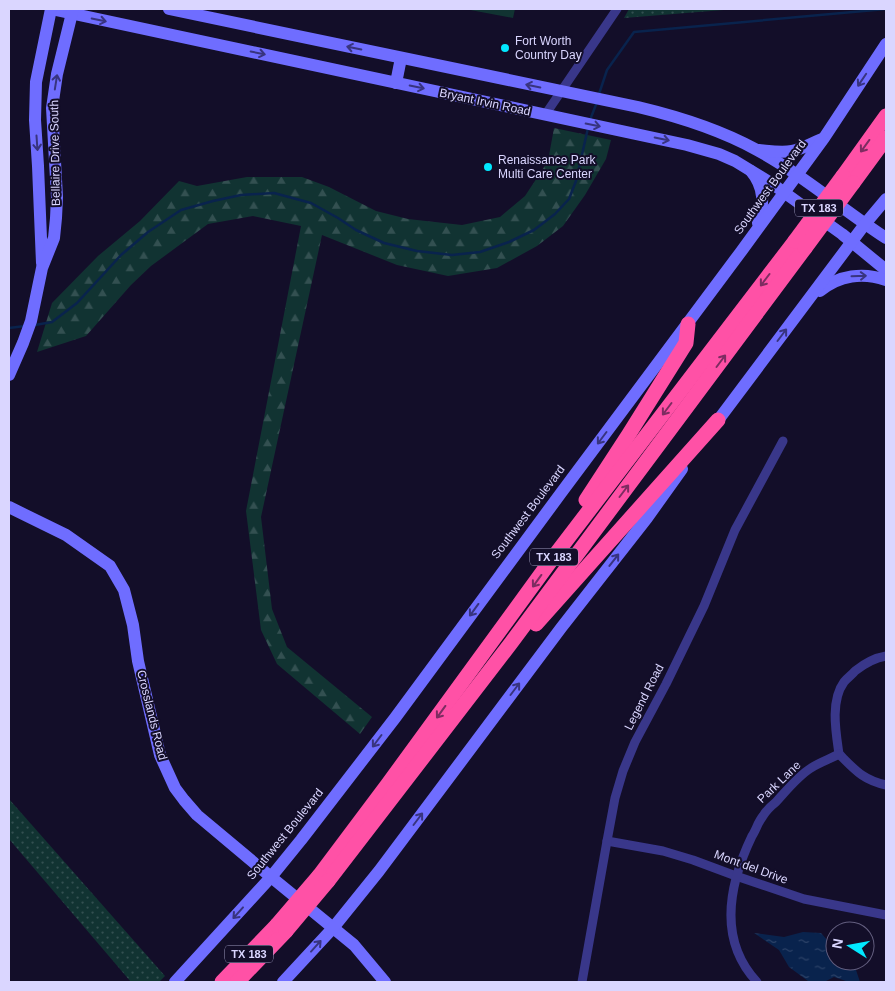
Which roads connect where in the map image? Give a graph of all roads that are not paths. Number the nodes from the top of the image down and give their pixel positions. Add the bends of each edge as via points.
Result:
1 (51, 9) edge
2 (169, 9) edge
3 (617, 9) edge
4 (72, 11) edge
5 (886, 44) edge
6 (402, 58) junction
7 (396, 83) junction
8 (561, 92) junction
9 (545, 115) junction
10 (886, 116) edge
11 (824, 138) junction
12 (886, 138) edge
13 (757, 150) junction
14 (750, 170) junction
15 (797, 175) junction
16 (848, 179) junction
17 (785, 192) junction
18 (886, 199) edge
19 (865, 224) junction
20 (754, 235) junction
21 (886, 238) edge
22 (852, 242) junction
23 (800, 244) junction
24 (42, 268) junction
25 (886, 270) edge
26 (886, 280) edge
27 (805, 304) junction
28 (688, 324) junction
29 (9, 376) edge
30 (718, 420) junction
31 (782, 441) dead end
32 (9, 508) edge
33 (552, 560) junction
34 (511, 642) junction
35 (886, 656) edge
36 (839, 754) junction
37 (886, 785) edge
38 (607, 841) junction
39 (736, 876) junction
40 (271, 877) junction
41 (324, 879) junction
42 (886, 915) edge
43 (282, 928) junction
44 (333, 928) junction
45 (175, 982) edge
46 (222, 982) edge
47 (237, 982) edge
48 (283, 982) edge
49 (385, 982) edge
50 (582, 982) edge
51 (757, 982) edge

1 - 4 main road, Bryant Irvin Road
1 -> 24 main road, Bellaire Drive South via 36,82
6 -> 2 main road, Bryant Irvin Road
3 - 8 street
4 -> 7 main road, Bryant Irvin Road
24 -> 4 main road, Bellaire Drive South via 54,238 56,218 52,108
5 -> 11 main road, Southwest Boulevard
6 - 7 main road
8 -> 6 main road, Bryant Irvin Road
7 -> 9 main road, Bryant Irvin Road
8 - 9 street
8 - 13 main road, Bryant Irvin Road via 692,121
9 -> 14 main road, Bryant Irvin Road via 687,144 735,161
10 -> 16 highway, TX 183
11 - 13 main road via 792,151
11 - 15 main road, Southwest Boulevard
12 - 16 highway, TX 183
13 - 15 main road, Bryant Irvin Road
14 - 17 main road, Bryant Irvin Road
14 - 20 main road via 758,179 762,195 762,210
15 - 17 main road, Southwest Boulevard
15 - 19 main road, Bryant Irvin Road
16 - 23 highway, TX 183, bridge
17 - 20 main road, Southwest Boulevard
17 - 22 main road, Bryant Irvin Road
18 - 19 main road
19 - 21 main road, Bryant Irvin Road
19 - 22 main road
20 - 28 main road, Southwest Boulevard
22 - 25 main road, Bryant Irvin Road
22 - 27 main road
23 -> 33 highway, TX 183
34 -> 23 highway, TX 183
24 - 29 main road, Bellaire Drive South via 31,321
27 -> 26 main road via 836,280 867,276
30 -> 27 main road
28 - 33 highway via 686,343 560,540
28 -> 40 main road, Southwest Boulevard via 395,718
30 - 34 highway via 529,632
44 -> 30 main road via 647,518
31 - 38 street, Legend Road via 734,530 704,606 635,742 620,780
32 - 40 main road, Crosslands Road via 66,535 110,566 124,590 160,755 171,780 197,814
33 -> 41 highway, TX 183 via 388,784
34 - 41 highway, TX 183
35 - 36 street via 864,664 845,680 839,691 835,730
36 - 37 street via 863,777
36 - 39 street, Park Lane via 810,768 763,815
38 - 39 street, Mont del Drive via 663,851
38 - 50 street, Legend Road
39 - 42 street, Mont del Drive via 804,899
39 - 51 street, Park Lane via 731,899 734,942 744,965
40 - 44 main road, Crosslands Road
40 -> 45 main road, Southwest Boulevard
41 - 43 highway, TX 183, bridge
43 - 46 highway, TX 183
43 - 47 highway, TX 183
48 -> 44 main road
44 - 49 main road, Crosslands Road via 354,945

